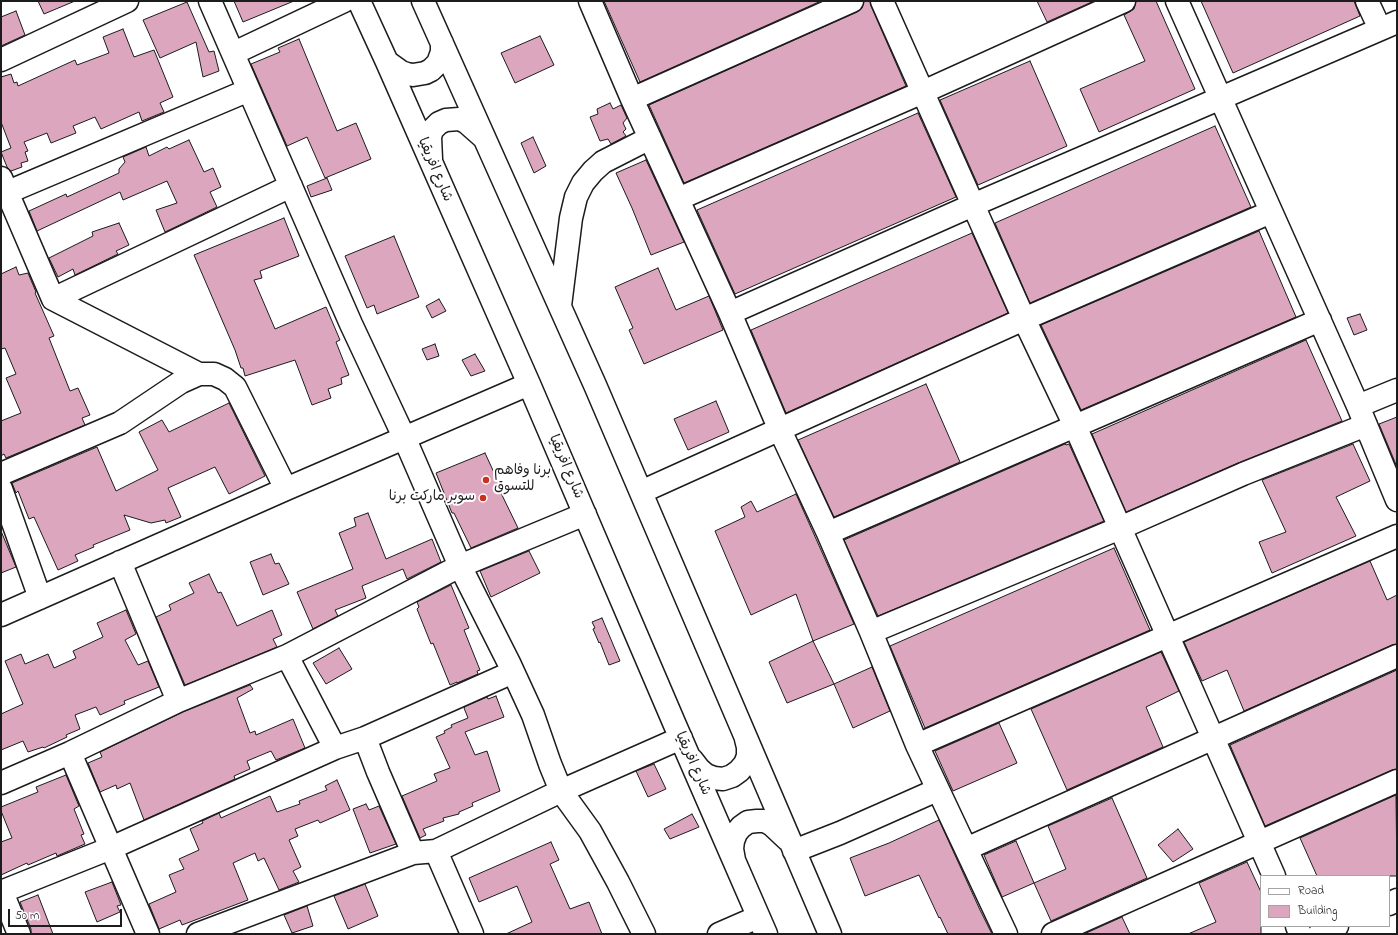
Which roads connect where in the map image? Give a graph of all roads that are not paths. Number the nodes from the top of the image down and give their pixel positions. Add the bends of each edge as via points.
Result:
1 (127, 1) edge
2 (210, 1) edge
3 (344, 1) edge
4 (359, 1) edge
5 (423, 1) edge
6 (590, 1) edge
7 (852, 1) edge
8 (882, 1) edge
9 (1124, 1) edge
10 (1176, 1) edge
11 (1367, 1) edge
12 (1388, 26) edge
13 (442, 43) junction
14 (234, 53) junction
15 (1, 60) edge
16 (387, 62) junction
17 (249, 90) junction
18 (923, 92) junction
19 (632, 99) junction
20 (1220, 99) junction
21 (484, 138) junction
22 (650, 138) junction
23 (431, 162) junction
24 (291, 186) junction
25 (3, 188) edge
26 (678, 199) junction
27 (973, 205) junction
28 (1271, 212) junction
29 (53, 299) junction
30 (560, 306) junction
31 (730, 313) junction
32 (1024, 318) junction
33 (1320, 320) junction
34 (199, 374) junction
35 (529, 384) junction
36 (1397, 390) edge
37 (1362, 416) junction
38 (1075, 426) junction
39 (779, 428) junction
40 (404, 437) junction
41 (1, 474) edge
42 (286, 488) junction
43 (1, 489) edge
44 (641, 492) junction
45 (1397, 500) edge
46 (585, 514) junction
47 (1120, 528) junction
48 (828, 534) junction
49 (1397, 536) edge
50 (120, 562) junction
51 (460, 566) junction
52 (40, 598) junction
53 (1, 615) edge
54 (871, 632) junction
55 (1168, 635) junction
56 (286, 656) junction
57 (1397, 656) edge
58 (513, 672) junction
59 (178, 700) junction
60 (365, 738) junction
61 (746, 738) junction
62 (1213, 738) junction
63 (917, 745) junction
64 (685, 747) junction
65 (335, 748) junction
66 (70, 753) junction
67 (1397, 781) edge
68 (1, 783) edge
69 (937, 790) junction
70 (561, 791) junction
71 (1259, 842) junction
72 (111, 848) junction
73 (793, 848) junction
74 (966, 849) junction
75 (436, 851) junction
76 (412, 853) junction
77 (736, 866) junction
78 (1274, 875) edge
79 (2, 892) edge
80 (762, 926) edge
81 (1335, 927) edge
82 (19, 934) edge
83 (148, 934) edge
84 (198, 934) edge
85 (472, 934) edge
86 (644, 934) edge
87 (719, 934) edge
88 (830, 934) edge
89 (1006, 934) edge
90 (1053, 934) edge
91 (1319, 934) edge

1 - 15 street
2 - 14 street
3 - 14 street
4 - 16 street, شارع افريقيا
5 - 13 street
6 - 19 street
7 - 19 street
8 - 18 street
9 - 18 street
10 - 20 street
11 - 12 street
12 - 20 street
13 - 16 street via 438,63 424,73 413,76 401,72
13 - 21 street
14 - 17 street
16 - 23 street, شارع افريقيا
17 - 24 street
17 - 25 street
18 - 26 street
18 - 27 street
19 - 22 street
20 - 27 street
20 - 28 street
21 - 23 street via 459,119 438,123 430,137
21 - 30 street
22 - 26 street
22 - 30 street via 603,162 583,183 576,197 571,218
23 - 35 street, شارع افريقيا
24 - 29 street
24 - 40 street
25 - 29 street
26 - 31 street
27 - 31 street
27 - 32 street
28 - 32 street
28 - 33 street
29 - 34 street
30 - 44 street
31 - 39 street
32 - 38 street
32 - 39 street
33 - 37 street
33 - 38 street
34 - 41 street via 181,382 120,423
34 - 42 street via 214,374 235,387
35 - 40 street
35 - 46 street, شارع افريقيا
36 - 37 street
37 - 45 street
37 - 47 street via 1243,474
38 - 47 street
38 - 48 street
39 - 44 street
39 - 48 street
40 - 42 street
40 - 51 street
42 - 50 street
43 - 52 street
44 - 61 street
46 - 51 street
46 - 64 street, شارع افريقيا
47 - 54 street
47 - 55 street
48 - 54 street
49 - 55 street
50 - 52 street
50 - 59 street
51 - 56 street
51 - 58 street
52 - 53 street
54 - 63 street
55 - 62 street
55 - 63 street
56 - 59 street
56 - 65 street
57 - 62 street
58 - 60 street
58 - 70 street via 533,714
59 - 66 street
60 - 65 street
60 - 76 street
61 - 64 street via 748,756 742,768 723,779 706,775
61 - 73 street
62 - 71 street
62 - 74 street
63 - 69 street
64 - 70 street
64 - 77 street, شارع افريقيا
65 - 72 street
66 - 68 street
66 - 72 street
67 - 71 street
69 - 73 street via 840,833
69 - 74 street
70 - 75 street
70 - 86 street via 590,832
71 - 78 street
71 - 90 street
72 - 79 street
72 - 83 street
73 - 77 street via 772,825 765,822 748,822 736,833 733,841
73 - 88 street
74 - 89 street
75 - 76 street
75 - 85 street
76 - 84 street
77 - 80 street, شارع افريقيا
79 - 82 street
80 - 87 street
81 - 91 street

